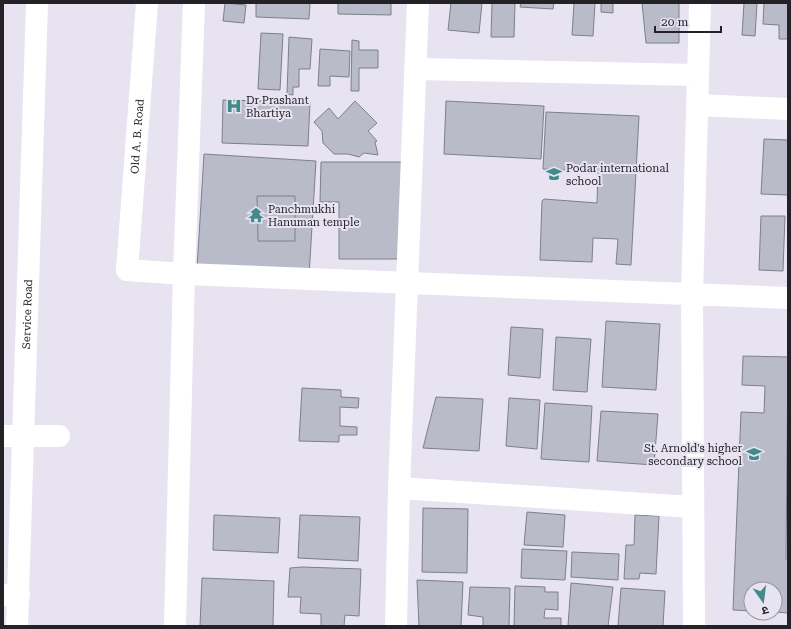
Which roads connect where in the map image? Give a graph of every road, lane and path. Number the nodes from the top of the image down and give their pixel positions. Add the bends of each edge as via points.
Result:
1 (37, 3) edge
2 (147, 3) edge
3 (194, 3) edge
4 (418, 3) edge
5 (700, 3) edge
6 (415, 69) junction
7 (697, 76) junction
8 (698, 105) junction
9 (788, 109) edge
10 (184, 274) junction
11 (408, 283) junction
12 (692, 294) junction
13 (788, 298) edge
14 (58, 436) dead end
15 (13, 437) edge
16 (399, 488) junction
17 (692, 507) junction
18 (11, 595) edge
19 (17, 626) edge
20 (175, 626) edge
21 (396, 626) edge
22 (694, 626) edge

1 - 15 street, Service Road
2 - 10 street, Old A. B. Road via 127,270
3 - 10 street
4 - 6 street
5 - 7 street
6 - 7 street
6 - 11 street
7 - 8 street
8 - 9 street
8 - 12 street
10 - 11 street
10 - 20 street
11 - 12 street
11 - 16 street
12 - 13 street
12 - 17 street
14 - 15 street
15 - 18 street, Service Road
16 - 17 street
16 - 21 street
17 - 22 street
18 - 19 street, Service Road

